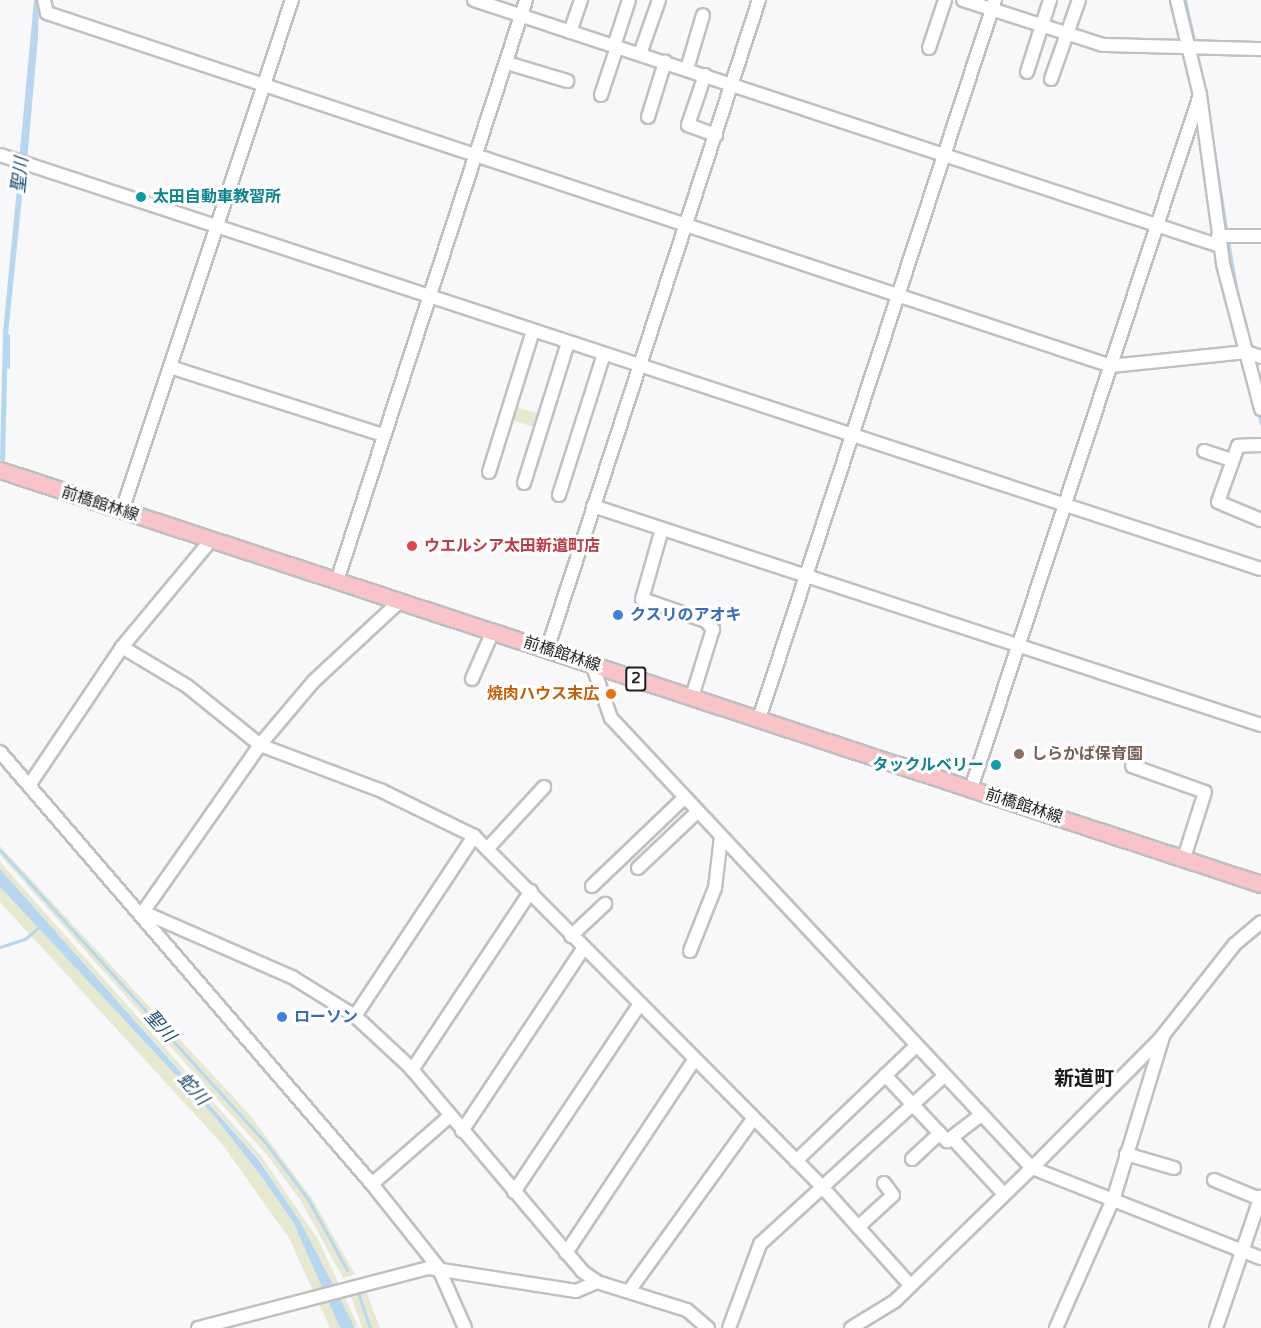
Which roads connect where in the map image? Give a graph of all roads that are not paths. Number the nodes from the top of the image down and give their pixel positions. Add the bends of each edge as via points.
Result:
1 (44, 0) edge
2 (292, 0) edge
3 (474, 0) edge
4 (526, 0) edge
5 (581, 0) edge
6 (629, 0) edge
7 (659, 0) edge
8 (759, 0) edge
9 (945, 0) edge
10 (963, 0) edge
11 (1050, 0) edge
12 (1079, 0) edge
13 (1177, 0) edge
14 (994, 5) edge
15 (704, 15) dead end
16 (521, 16) junction
17 (1042, 24) junction
18 (570, 32) junction
19 (1066, 33) junction
20 (616, 46) junction
21 (929, 48) dead end
22 (1261, 49) edge
23 (1190, 50) junction
24 (640, 54) junction
25 (507, 63) junction
26 (665, 63) junction
27 (687, 69) junction
28 (1027, 72) dead end
29 (705, 75) junction
30 (1051, 79) dead end
31 (567, 81) dead end
32 (731, 84) junction
33 (262, 86) junction
34 (601, 95) dead end
35 (1200, 95) junction
36 (648, 117) dead end
37 (716, 135) junction
38 (0, 155) edge
39 (476, 155) junction
40 (946, 156) junction
41 (1157, 225) junction
42 (687, 226) junction
43 (216, 227) junction
44 (1261, 236) edge
45 (1219, 241) junction
46 (900, 295) junction
47 (429, 297) junction
48 (533, 331) junction
49 (568, 343) junction
50 (1246, 352) junction
51 (604, 354) junction
52 (1261, 357) edge
53 (641, 366) junction
54 (1111, 366) junction
55 (170, 367) junction
56 (1261, 409) edge
57 (383, 435) junction
58 (853, 435) junction
59 (1261, 445) edge
60 (1204, 452) dead end
61 (1232, 460) junction
62 (0, 470) edge
63 (489, 472) dead end
64 (524, 483) dead end
65 (559, 495) dead end
66 (1065, 505) junction
67 (593, 506) junction
68 (122, 511) junction
69 (1261, 520) edge
70 (662, 529) junction
71 (210, 540) junction
72 (1261, 569) edge
73 (807, 576) junction
74 (337, 581) junction
75 (399, 602) junction
76 (493, 631) junction
77 (1018, 645) junction
78 (122, 647) junction
79 (548, 650) junction
80 (592, 664) junction
81 (472, 679) dead end
82 (692, 697) junction
83 (759, 719) junction
84 (1261, 725) edge
85 (260, 745) junction
86 (0, 752) edge
87 (1132, 766) dead end
88 (30, 784) junction
89 (544, 787) dead end
90 (971, 789) junction
91 (684, 798) junction
92 (697, 812) junction
93 (474, 836) junction
94 (721, 837) junction
95 (488, 848) junction
96 (1184, 858) junction
97 (638, 868) dead end
98 (1261, 884) edge
99 (592, 886) dead end
100 (531, 891) junction
101 (605, 904) dead end
102 (143, 912) junction
103 (1261, 922) edge
104 (571, 936) junction
105 (583, 949) junction
106 (690, 951) dead end
107 (638, 1007) junction
108 (355, 1016) junction
109 (1164, 1034) junction
110 (916, 1046) junction
111 (696, 1059) junction
112 (412, 1070) junction
113 (885, 1076) junction
114 (944, 1076) junction
115 (914, 1107) junction
116 (982, 1114) junction
117 (450, 1116) junction
118 (754, 1118) junction
119 (462, 1131) junction
120 (946, 1136) junction
121 (1126, 1154) junction
122 (912, 1159) dead end
123 (796, 1161) junction
124 (1032, 1168) junction
125 (1174, 1168) dead end
126 (1214, 1180) dead end
127 (884, 1183) dead end
128 (372, 1184) junction
129 (824, 1189) junction
130 (514, 1192) junction
131 (1004, 1193) junction
132 (1114, 1197) junction
133 (1261, 1197) edge
134 (858, 1227) junction
135 (1242, 1250) junction
136 (566, 1253) junction
137 (1261, 1258) edge
138 (438, 1267) junction
139 (597, 1282) junction
140 (910, 1285) junction
141 (628, 1291) junction
142 (198, 1328) edge
143 (465, 1328) edge
144 (708, 1328) edge
145 (729, 1328) edge
146 (850, 1328) edge
147 (1056, 1328) edge
148 (1216, 1328) edge

1 - 33 street via 47,13
2 - 33 street
3 - 16 street
4 - 16 street
5 - 18 street
6 - 20 street
7 - 24 street
8 - 32 street
9 - 21 street
10 - 14 street
11 - 17 street
12 - 19 street
13 - 23 street
14 - 17 street
14 - 40 street
15 - 27 street
16 - 18 street
16 - 25 street
17 - 19 street
17 - 28 street
18 - 20 street
19 - 23 street via 1103,45
19 - 30 street
20 - 24 street
20 - 34 street
22 - 23 street
23 - 35 street
24 - 26 street
25 - 31 street
25 - 39 street
26 - 27 street
26 - 36 street
27 - 29 street
29 - 32 street
29 - 37 street via 688,125
32 - 37 street
32 - 40 street
33 - 39 street
33 - 43 street
35 - 41 street
35 - 45 street
37 - 42 street
38 - 43 street
39 - 42 street
39 - 47 street
40 - 41 street
40 - 46 street
41 - 45 street
41 - 54 street
42 - 46 street
42 - 53 street
43 - 47 street
43 - 55 street
44 - 45 street
45 - 50 street
46 - 54 street
46 - 58 street
47 - 48 street
47 - 57 street
48 - 49 street
48 - 63 street
49 - 51 street
49 - 64 street
50 - 52 street
50 - 54 street
50 - 56 street
51 - 53 street
51 - 65 street
53 - 58 street
53 - 67 street
54 - 66 street
55 - 57 street
55 - 68 street
57 - 74 street
58 - 66 street
58 - 73 street
59 - 61 street via 1238,446
60 - 61 street
61 - 69 street via 1220,507
62 - 68 main road, 前橋館林線 / 2
66 - 72 street
66 - 77 street
67 - 70 street
67 - 79 street
68 - 71 main road, 前橋館林線 / 2
70 - 73 street
70 - 82 street via 642,599 706,621 714,628
71 - 74 main road, 前橋館林線 / 2
71 - 78 street
73 - 77 street
73 - 83 street
74 - 75 main road, 前橋館林線 / 2
75 - 76 main road, 前橋館林線 / 2
75 - 85 street via 313,682
76 - 79 main road, 前橋館林線 / 2
76 - 81 street
77 - 84 street
77 - 90 street
78 - 85 street via 187,686
78 - 88 street
79 - 80 main road, 前橋館林線 / 2
80 - 82 main road, 前橋館林線 / 2
80 - 91 street via 612,718
82 - 83 main road, 前橋館林線 / 2
83 - 90 main road, 前橋館林線 / 2
85 - 93 street via 380,790
85 - 102 street
86 - 88 street
87 - 96 street via 1205,792
88 - 102 street
89 - 95 street
90 - 96 main road, 前橋館林線 / 2
91 - 92 street
91 - 99 street
92 - 94 street
92 - 97 street
93 - 95 street
93 - 108 street
94 - 106 street via 715,888
94 - 110 street
95 - 100 street
96 - 98 main road, 前橋館林線 / 2
100 - 104 street
100 - 112 street
101 - 104 street
102 - 108 street via 170,928 292,976
102 - 128 street
103 - 109 street via 1235,944
104 - 105 street
105 - 107 street
105 - 119 street
107 - 111 street
107 - 130 street
108 - 112 street
109 - 121 street
109 - 124 street
110 - 113 street
110 - 114 street
111 - 118 street
111 - 136 street
112 - 117 street
113 - 115 street
113 - 123 street
114 - 115 street
114 - 116 street
115 - 120 street
115 - 129 street
116 - 120 street
116 - 124 street
117 - 119 street
117 - 128 street
118 - 123 street
118 - 141 street
119 - 130 street
120 - 122 street
120 - 131 street
121 - 125 street
121 - 132 street
123 - 129 street
124 - 131 street
124 - 132 street
126 - 133 street
127 - 134 street via 893,1194
128 - 138 street
129 - 134 street
129 - 145 street via 760,1244
130 - 136 street
131 - 140 street
132 - 135 street
132 - 147 street
133 - 135 street
134 - 140 street
135 - 137 street
135 - 148 street
136 - 139 street
138 - 139 street via 576,1291
138 - 142 street via 341,1287
138 - 143 street
139 - 141 street
140 - 146 street
141 - 144 street via 687,1310

